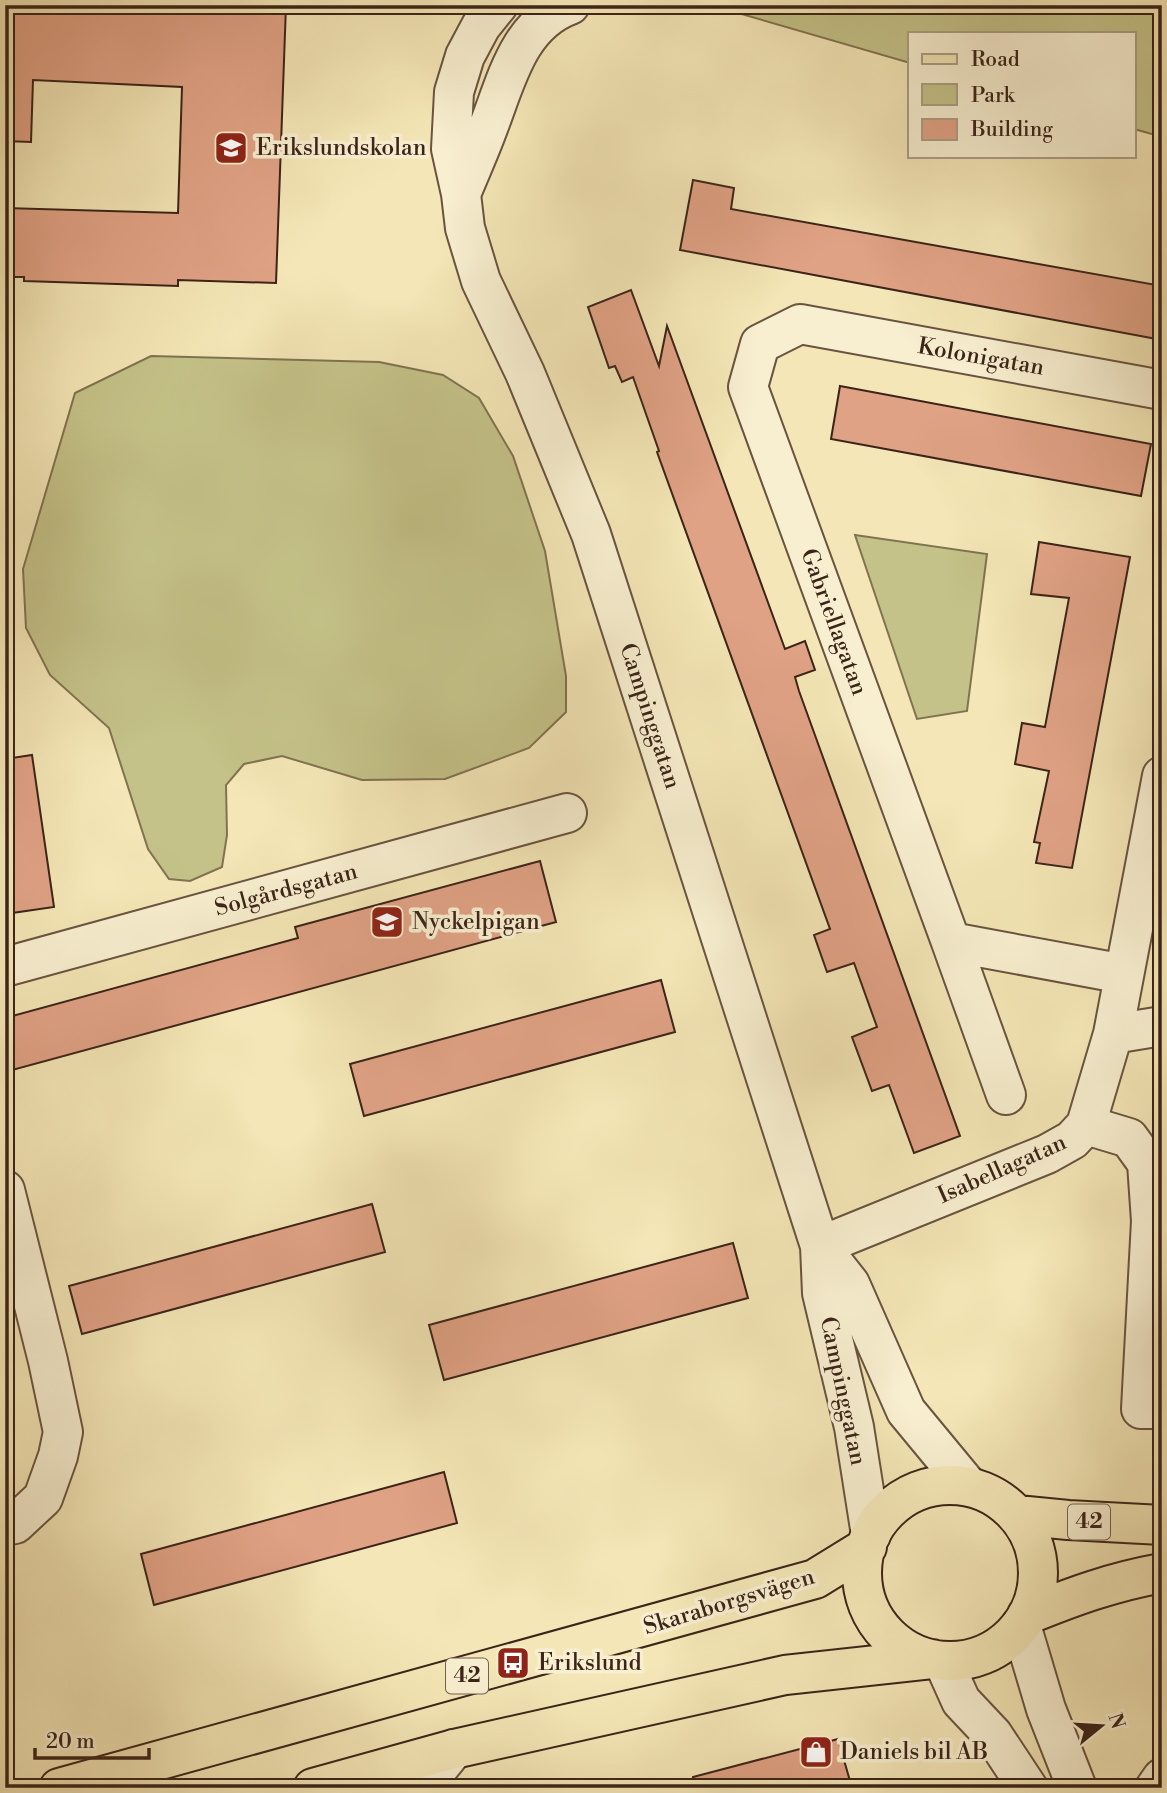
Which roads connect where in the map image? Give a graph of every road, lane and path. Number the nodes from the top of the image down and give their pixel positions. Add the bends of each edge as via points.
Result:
1 (498, 5) edge
2 (570, 5) edge
3 (461, 194) junction
4 (800, 324) joint
5 (1162, 390) edge
6 (1162, 776) edge
7 (568, 813) dead end
8 (951, 942) junction
9 (5, 967) edge
10 (1124, 974) junction
11 (1162, 1026) edge
12 (1113, 1034) junction
13 (1006, 1095) dead end
14 (1086, 1125) junction
15 (5, 1190) edge
16 (820, 1246) junction
17 (1162, 1409) edge
18 (968, 1486) junction
19 (8, 1513) edge
20 (1017, 1515) junction
21 (1162, 1525) edge
22 (869, 1541) junction
23 (1162, 1573) edge
24 (1024, 1620) junction
25 (938, 1660) junction
26 (454, 1749) junction
27 (1162, 1778) edge
28 (60, 1788) edge
29 (313, 1788) edge
30 (422, 1788) edge
31 (1028, 1788) edge
32 (1077, 1788) edge
33 (1155, 1788) edge

1 - 3 street, Campinggatan via 465,56 454,92 451,149
2 - 3 street, Campinggatan via 539,24 520,48
3 - 16 street, Campinggatan via 465,228 481,281 591,534
4 - 5 street, Kolonigatan
4 - 8 street, Gabriellagatan via 760,344 748,387
6 - 10 street, Isabellagatan
7 - 9 street, Solgårdsgatan
8 - 10 street
8 - 13 street, Gabriellagatan
10 - 12 street, Isabellagatan
11 - 12 street
12 - 14 street, Isabellagatan
14 - 16 street, Isabellagatan via 1072,1140 1047,1154
14 - 17 street via 1129,1138 1147,1163 1151,1221 1141,1409
15 - 19 street via 62,1432 43,1498
16 - 18 street, Campinggatan via 849,1284 906,1411
16 - 22 street, Campinggatan via 822,1293 854,1427
18 - 20 main road, 42 via 995,1496
18 - 22 main road, 42 via 939,1485 915,1492 894,1505
20 - 21 main road, 42
20 - 24 main road, 42 via 1032,1541 1037,1563 1037,1586
22 - 25 main road via 863,1571 872,1613 900,1644
22 - 28 main road, Skaraborgsvägen / 42 via 831,1570 802,1583
23 - 24 main road via 1119,1580 1077,1594
24 - 25 main road via 1006,1641 987,1653 965,1660
24 - 32 street via 1046,1709
25 - 26 main road via 785,1675
25 - 31 street via 961,1701 993,1735
26 - 29 main road
26 - 30 street
27 - 33 street

